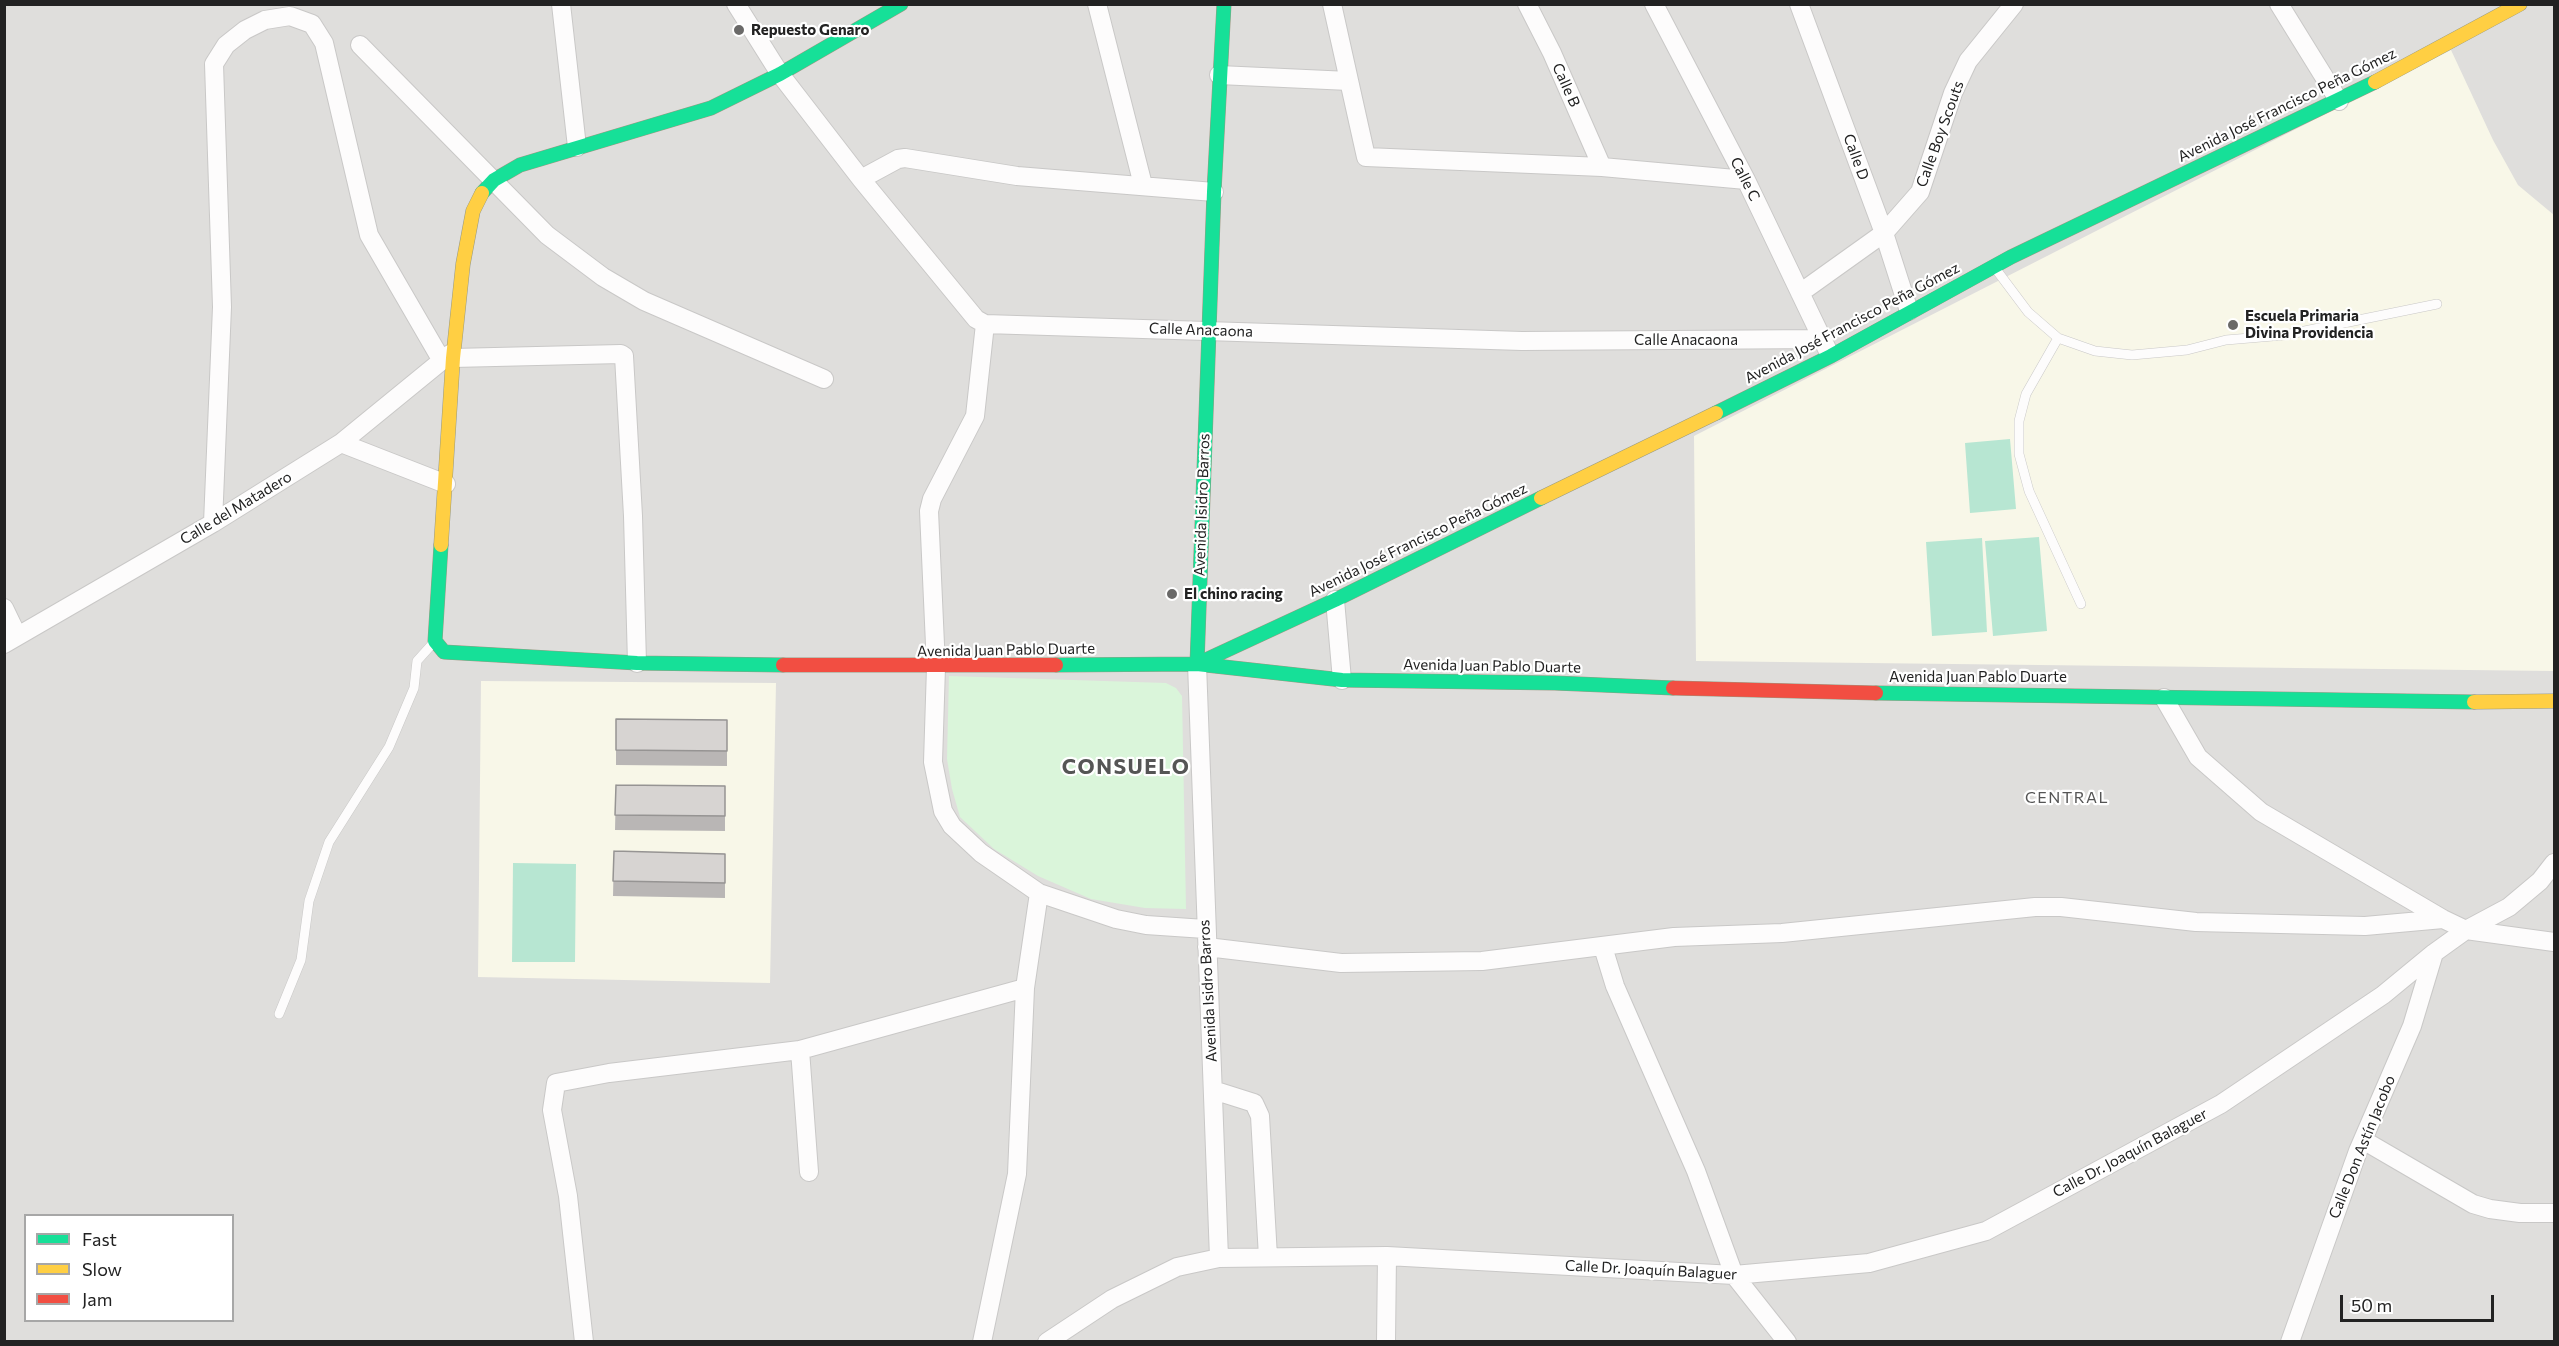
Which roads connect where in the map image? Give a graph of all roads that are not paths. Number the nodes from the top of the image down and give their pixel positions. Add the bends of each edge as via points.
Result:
1 (561, 4) edge
2 (736, 4) edge
3 (901, 4) edge
4 (1097, 4) edge
5 (1224, 4) edge
6 (1332, 4) edge
7 (1527, 4) edge
8 (1654, 4) edge
9 (1799, 4) edge
10 (2014, 4) edge
11 (2279, 4) edge
12 (2509, 7) edge
13 (360, 45) dead end
14 (780, 74) junction
15 (1219, 75) junction
16 (1349, 81) junction
17 (2339, 101) junction
18 (577, 147) junction
19 (1602, 167) junction
20 (861, 179) junction
21 (494, 180) junction
22 (1746, 180) junction
23 (1143, 185) junction
24 (1214, 192) junction
25 (1884, 233) junction
26 (1993, 267) junction
27 (1800, 293) junction
28 (2437, 304) dead end
29 (1909, 311) junction
30 (985, 324) junction
31 (1209, 330) junction
32 (2058, 338) junction
33 (1822, 339) junction
34 (1831, 356) junction
35 (450, 357) junction
36 (824, 379) dead end
37 (341, 443) junction
38 (446, 484) junction
39 (213, 523) junction
40 (1335, 600) junction
41 (2081, 604) dead end
42 (4, 608) edge
43 (11, 640) edge
44 (435, 641) junction
45 (637, 663) junction
46 (1197, 664) junction
47 (936, 667) junction
48 (1341, 680) junction
49 (2164, 698) junction
50 (2554, 701) edge
51 (2554, 863) edge
52 (1039, 893) junction
53 (2443, 919) junction
54 (2466, 930) junction
55 (1206, 938) junction
56 (2554, 942) edge
57 (1603, 947) junction
58 (2434, 953) junction
59 (1025, 988) junction
60 (279, 1014) dead end
61 (800, 1050) junction
62 (1213, 1090) junction
63 (2363, 1140) junction
64 (809, 1173) dead end
65 (2554, 1213) edge
66 (1387, 1256) junction
67 (1268, 1257) junction
68 (1220, 1258) junction
69 (1734, 1275) junction
70 (1055, 1340) edge
71 (584, 1341) edge
72 (982, 1341) edge
73 (1386, 1341) edge
74 (1787, 1341) edge
75 (2290, 1341) edge

1 - 18 street
2 - 14 street
3 - 14 street
4 - 23 street
5 - 15 street, Avenida Isidro Barros
6 - 16 street
7 - 19 street, Calle B
8 - 22 street, Calle C
9 - 25 street, Calle D
10 - 25 street, Calle Boy Scouts via 1968,61 1953,93 1920,192
11 - 17 street
12 - 17 street, Avenida José Francisco Peña Gómez
13 - 21 street
14 - 18 street via 711,108
14 - 20 street
15 - 16 street
15 - 24 street, Avenida Isidro Barros
16 - 19 street via 1366,158
17 - 26 street, Avenida José Francisco Peña Gómez
18 - 21 street via 520,165
19 - 22 street
20 - 23 street via 905,158 1017,176
20 - 30 street via 976,319
21 - 35 street via 473,211
21 - 36 street via 547,235 603,277 644,301
22 - 27 street, Calle C
23 - 24 street
24 - 31 street, Avenida Isidro Barros
25 - 27 street, Calle Boy Scouts
25 - 29 street, Calle D
26 - 29 street, Avenida José Francisco Peña Gómez
26 - 32 lane via 2028,312
27 - 33 street, Calle C
28 - 32 lane via 2285,335 2132,355 2095,351
29 - 34 street, Avenida José Francisco Peña Gómez
30 - 31 street, Calle Anacaona
30 - 47 street via 975,416 930,504
31 - 33 street, Calle Anacaona via 1522,341
31 - 46 street, Avenida Isidro Barros
32 - 41 lane via 2026,394 2019,421 2019,454 2029,491
33 - 34 street, Calle C
34 - 40 street, Avenida José Francisco Peña Gómez
35 - 37 street, Calle del Matadero
35 - 38 street
35 - 39 street via 369,235 324,43 312,24 290,16 265,20 245,30 226,45 214,64 222,307
35 - 45 street via 624,356
37 - 38 street
37 - 39 street, Calle del Matadero
38 - 44 street
39 - 43 street, Calle del Matadero
40 - 46 street, Avenida José Francisco Peña Gómez
40 - 48 street
42 - 43 street
44 - 45 street, Avenida Juan Pablo Duarte via 444,652
44 - 60 lane via 417,661 414,688 389,747 329,842 309,901 300,960
45 - 47 street, Avenida Juan Pablo Duarte
46 - 47 street, Avenida Juan Pablo Duarte
46 - 48 street, Avenida Juan Pablo Duarte
46 - 55 street, Avenida Isidro Barros
47 - 52 street via 933,756 943,811 952,826 981,853
48 - 49 street, Avenida Juan Pablo Duarte
49 - 50 street, Avenida Juan Pablo Duarte
49 - 53 street via 2198,757 2261,812
51 - 54 street, Calle Dr. Joaquín Balaguer via 2509,908
52 - 55 street via 1116,919
52 - 59 street
53 - 54 street
53 - 57 street via 2365,926 2196,922 2035,907 1782,933 1674,937
54 - 56 street
54 - 58 street, Calle Dr. Joaquín Balaguer
55 - 57 street via 1314,960 1362,963 1482,961
55 - 62 street, Avenida Isidro Barros
57 - 69 street via 1615,986 1696,1171
58 - 63 street, Calle Don Astín Jacobo via 2412,1026
58 - 69 street, Calle Dr. Joaquín Balaguer via 2383,995 2221,1104 1986,1231 1869,1263
59 - 61 street
59 - 72 street via 1017,1174
61 - 64 street
61 - 71 street via 556,1083 552,1110 568,1196
62 - 67 street via 1254,1103 1260,1116
62 - 68 street, Avenida Isidro Barros
63 - 65 street via 2473,1204 2520,1214
63 - 75 street, Calle Don Astín Jacobo
66 - 67 street, Calle Dr. Joaquín Balaguer
66 - 69 street, Calle Dr. Joaquín Balaguer
66 - 73 street
67 - 68 street, Calle Dr. Joaquín Balaguer
68 - 70 street, Calle Dr. Joaquín Balaguer via 1177,1267 1112,1299
69 - 74 street

